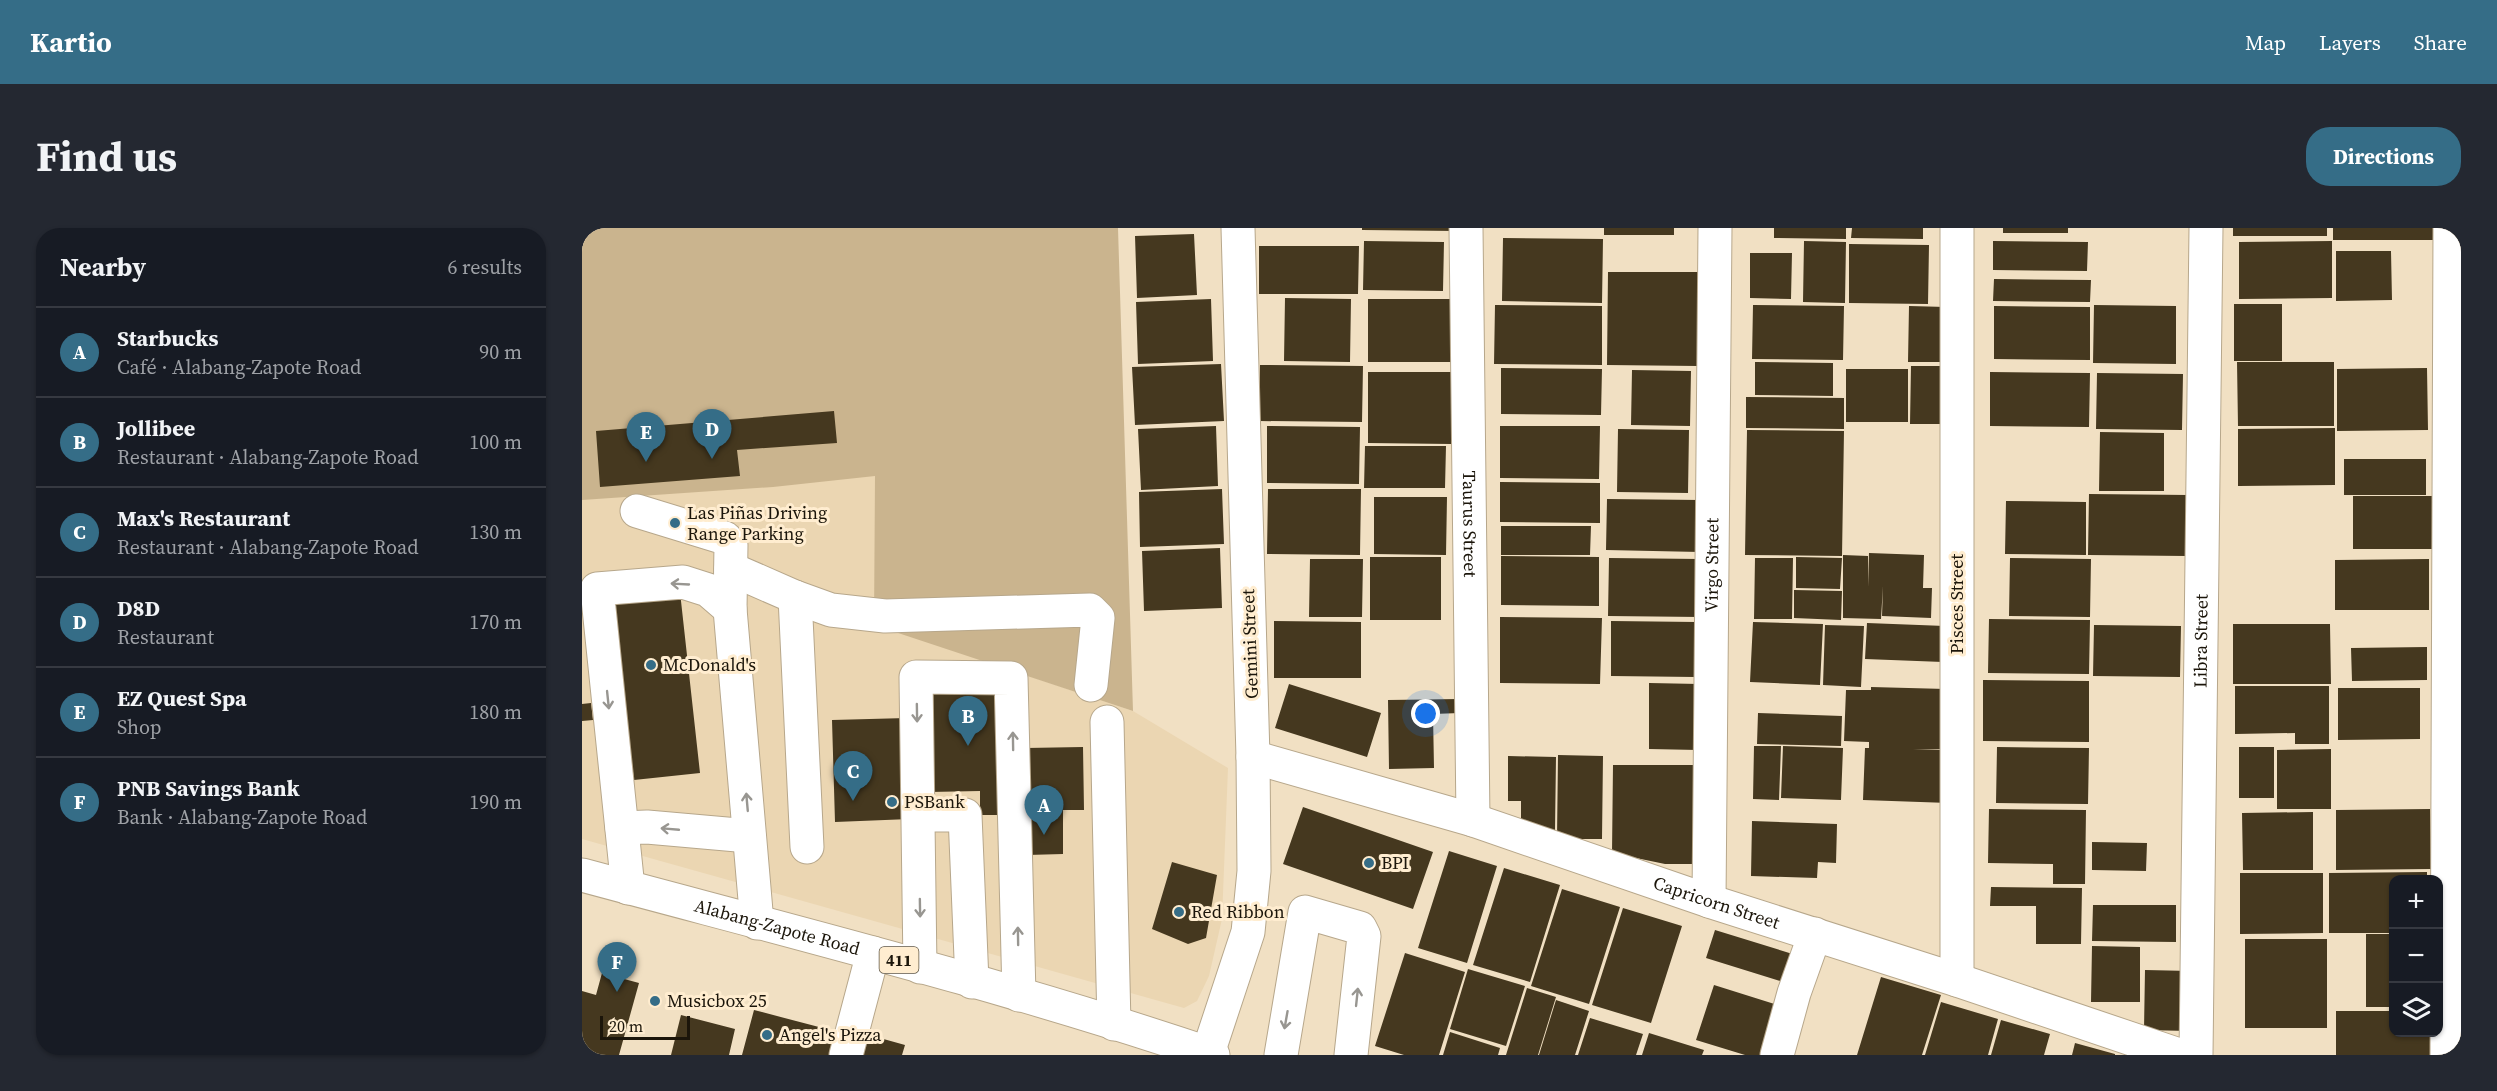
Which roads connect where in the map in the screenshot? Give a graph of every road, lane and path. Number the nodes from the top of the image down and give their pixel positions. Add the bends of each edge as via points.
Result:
1 (1238, 228) edge
2 (1466, 228) edge
3 (1715, 228) edge
4 (1957, 228) edge
5 (2206, 228) edge
6 (2450, 228) edge
7 (637, 511) dead end
8 (731, 569) junction
9 (795, 597) junction
10 (730, 609) junction
11 (1091, 686) dead end
12 (1107, 722) dead end
13 (1253, 757) junction
14 (919, 815) junction
15 (1473, 820) junction
16 (622, 828) junction
17 (750, 836) junction
18 (807, 847) dead end
19 (582, 875) edge
20 (628, 888) junction
21 (1709, 901) junction
22 (757, 923) junction
23 (1815, 934) junction
24 (873, 953) junction
25 (920, 967) junction
26 (1957, 980) junction
27 (972, 982) junction
28 (1019, 995) junction
29 (1114, 1024) junction
30 (1211, 1054) edge
31 (846, 1055) edge
32 (1281, 1055) edge
33 (1351, 1055) edge
34 (1777, 1055) edge
35 (2179, 1055) edge
36 (2196, 1055) edge
37 (2447, 1055) edge

1 - 13 main road, Gemini Street
2 - 15 main road, Taurus Street
3 - 21 main road, Virgo Street
4 - 26 main road, Pisces Street
5 - 36 main road, Libra Street
6 - 37 main road
7 - 8 main road via 725,538 731,545
8 - 9 main road
8 - 10 main road
9 - 11 main road via 831,610 885,616 1090,610 1098,618
9 - 18 main road
10 -> 16 main road via 708,590 683,582 597,589
17 -> 10 main road
12 - 29 main road
13 - 15 main road, Capricorn Street
13 - 30 main road, Gemini Street via 1254,871 1248,932
14 -> 25 main road
14 - 27 main road via 965,814
28 -> 14 main road via 1011,678 916,677
15 - 21 main road, Capricorn Street
17 -> 16 main road
16 - 20 main road
17 - 22 main road
19 - 20 main road, Alabang-Zapote Road / 411
20 - 22 main road, Alabang-Zapote Road / 411
21 - 23 main road, Capricorn Street
22 - 24 main road, Alabang-Zapote Road / 411
23 - 26 main road, Capricorn Street
23 - 34 main road
24 - 25 main road, Alabang-Zapote Road / 411
24 - 31 main road
25 - 27 main road, Alabang-Zapote Road / 411
26 - 35 main road, Capricorn Street
27 - 28 main road, Alabang-Zapote Road / 411
28 - 29 main road, Alabang-Zapote Road / 411
29 - 30 main road, Alabang-Zapote Road / 411
33 -> 32 main road via 1364,936 1360,928 1305,912

